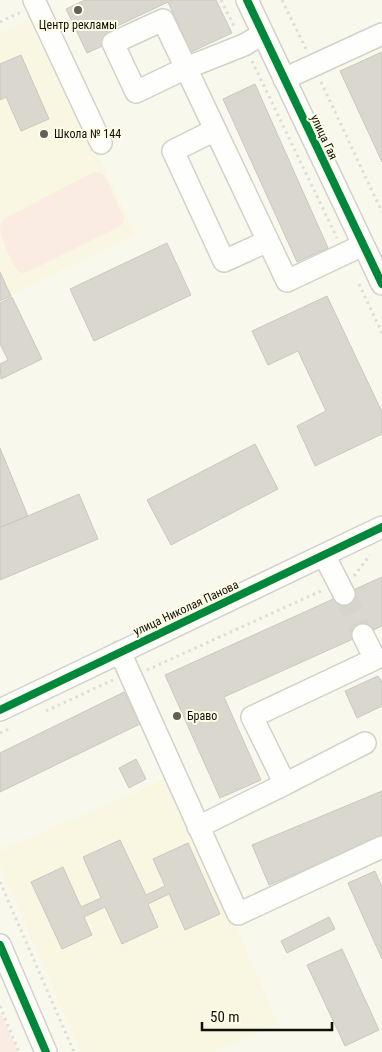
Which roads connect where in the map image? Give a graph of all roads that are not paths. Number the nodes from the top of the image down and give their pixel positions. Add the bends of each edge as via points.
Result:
1 (34, 0) edge
2 (247, 0) edge
3 (263, 34) junction
4 (382, 34) edge
5 (284, 79) junction
6 (215, 130) junction
7 (100, 142) dead end
8 (268, 241) junction
9 (354, 250) junction
10 (379, 271) edge
11 (382, 527) edge
12 (324, 555) junction
13 (341, 589) tunnel mouth
14 (363, 634) tunnel mouth
15 (120, 652) junction
16 (0, 710) edge
17 (365, 743) dead end
18 (285, 784) junction
19 (198, 827) junction
20 (382, 847) edge
21 (2, 955) edge
22 (46, 1052) edge

1 - 7 street
2 - 3 street, улица Гая
3 - 5 street, улица Гая
3 - 6 street via 186,68
4 - 5 street
5 - 9 street, улица Гая
6 - 8 street
6 - 8 street via 173,150 224,261
8 - 9 street via 287,281
9 - 10 street, улица Гая
11 - 12 street, улица Николая Панова
12 - 13 street
12 - 15 street, улица Николая Панова
14 - 18 street via 375,659 252,717
15 - 16 street, улица Николая Панова
15 - 19 street
17 - 18 street
18 - 19 street
19 - 20 street via 238,914
21 - 22 street

